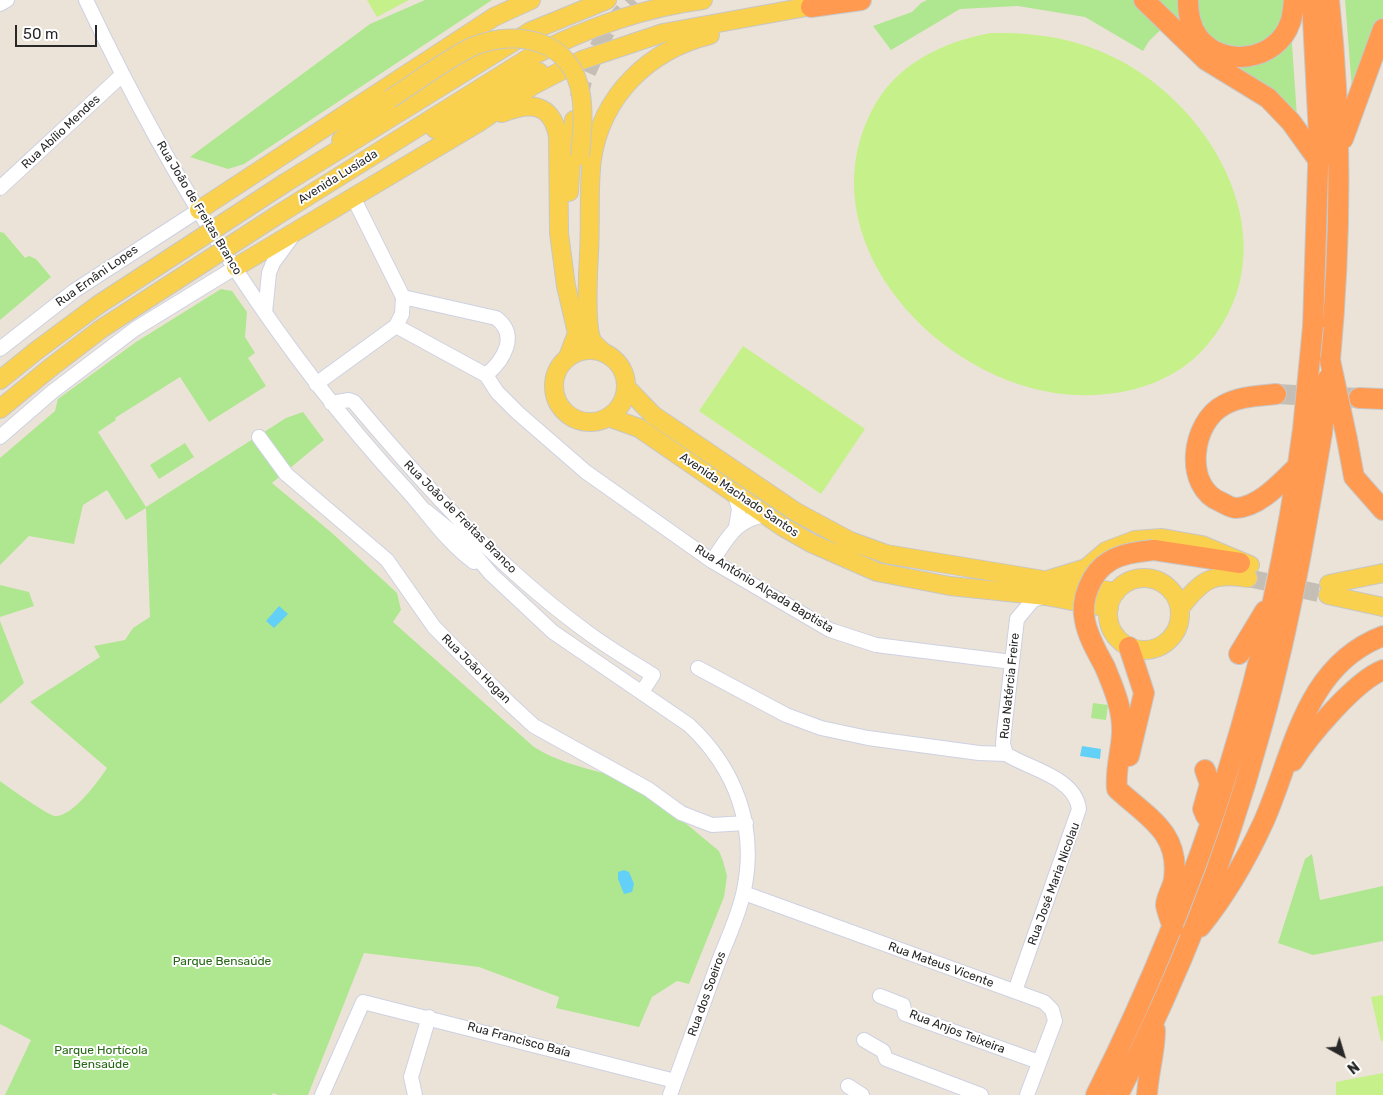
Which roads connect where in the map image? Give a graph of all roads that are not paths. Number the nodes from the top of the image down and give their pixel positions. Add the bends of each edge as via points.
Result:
1 (7, 0) edge
2 (86, 0) edge
3 (530, 0) edge
4 (575, 0) edge
5 (606, 0) edge
6 (703, 0) edge
7 (836, 0) edge
8 (861, 0) edge
9 (1144, 0) edge
10 (1188, 0) edge
11 (1294, 0) edge
12 (1300, 0) edge
13 (1312, 0) edge
14 (1329, 0) edge
15 (0, 4) edge
16 (811, 7) junction
17 (769, 14) junction
18 (1383, 28) edge
19 (531, 31) junction
20 (566, 68) junction
21 (1317, 71) junction
22 (122, 75) junction
23 (574, 120) dead end
24 (478, 123) junction
25 (1338, 152) junction
26 (1319, 161) junction
27 (361, 162) junction
28 (318, 163) junction
29 (0, 188) edge
30 (353, 197) junction
31 (199, 210) junction
32 (298, 229) junction
33 (236, 268) junction
34 (588, 273) junction
35 (403, 297) junction
36 (571, 301) junction
37 (265, 313) junction
38 (396, 326) junction
39 (1323, 328) junction
40 (0, 349) edge
41 (603, 352) junction
42 (568, 357) junction
43 (1330, 360) junction
44 (486, 375) junction
45 (0, 380) edge
46 (316, 384) junction
47 (626, 387) junction
48 (1276, 394) tunnel mouth
49 (1359, 398) tunnel mouth
50 (1383, 399) edge
51 (331, 404) junction
52 (0, 409) edge
53 (608, 417) junction
54 (1313, 431) junction
55 (0, 437) edge
56 (259, 437) dead end
57 (1298, 466) junction
58 (735, 495) junction
59 (1378, 505) edge
60 (765, 515) junction
61 (736, 527) junction
62 (712, 561) junction
63 (1246, 569) junction
64 (1383, 573) edge
65 (1047, 588) junction
66 (999, 590) junction
67 (1329, 590) junction
68 (1116, 592) junction
69 (1383, 594) edge
70 (1274, 599) junction
71 (1383, 606) edge
72 (1109, 608) junction
73 (1180, 608) junction
74 (1018, 619) junction
75 (1383, 636) edge
76 (1129, 647) junction
77 (1239, 654) dead end
78 (1012, 662) junction
79 (698, 668) dead end
80 (1383, 670) edge
81 (642, 692) junction
82 (1006, 754) junction
83 (1206, 770) dead end
84 (1276, 788) junction
85 (1137, 808) junction
86 (746, 823) junction
87 (1211, 825) junction
88 (744, 893) junction
89 (1173, 928) junction
90 (1188, 943) junction
91 (1015, 992) junction
92 (880, 996) dead end
93 (429, 1017) junction
94 (1155, 1022) junction
95 (864, 1040) dead end
96 (1040, 1062) junction
97 (675, 1081) junction
98 (848, 1086) dead end
99 (322, 1095) edge
100 (415, 1095) edge
101 (670, 1095) edge
102 (862, 1095) edge
103 (981, 1095) edge
104 (1027, 1095) edge
105 (1096, 1095) edge
106 (1118, 1095) edge
107 (1147, 1095) edge

1 - 15 street
2 - 22 street, Rua João de Freitas Branco
3 - 31 main road via 494,17
4 - 19 main road
5 - 19 main road, Avenida Lusíada
6 - 27 main road, Avenida Lusíada via 629,15 562,40
7 - 16 main road
8 - 16 highway
9 - 26 highway via 1206,60 1268,98 1291,122
10 - 11 highway via 1188,14 1198,38 1216,52 1241,58 1260,54 1274,45 1290,23
12 - 21 highway
13 - 21 highway
14 - 25 highway via 1337,72
16 - 17 main road
17 - 20 main road via 663,33
17 - 34 main road via 672,48 648,62 617,95 600,128 592,158
18 - 25 highway
19 - 28 main road, Avenida Lusíada
20 - 24 main road via 532,86
20 - 27 main road via 542,71 518,81 431,131
21 - 26 highway
22 - 29 street, Rua Abílio Mendes
22 - 31 street, Rua João de Freitas Branco
23 - 36 main road via 568,209
24 - 30 main road
24 - 36 main road via 520,106 535,106 546,112 556,124 559,234
25 - 39 highway via 1336,289
26 - 39 highway
27 - 52 main road, Avenida Lusíada, bridge via 101,329
28 - 34 main road, bridge via 356,125 390,99 473,47 499,38 536,40 553,49 566,62 581,93 581,228
28 - 45 main road, Avenida Lusíada, bridge via 98,305
30 - 32 main road
30 - 35 street
31 - 33 street, Rua João de Freitas Branco
31 - 40 street, Rua Ernâni Lopes via 74,291
32 - 33 main road
32 - 37 street via 269,273
33 - 37 street, Rua João de Freitas Branco
33 - 55 street via 135,329 52,392
34 - 41 main road via 592,341
35 - 38 street via 402,314
35 - 44 street via 496,318 501,322 508,335 507,345 502,358
36 - 42 main road via 577,333
37 - 46 street, Rua João de Freitas Branco
38 - 44 street
38 - 46 street
39 - 43 highway
39 - 54 highway, bridge
41 - 42 main road via 579,351
41 - 47 main road via 620,366
42 - 53 main road via 555,377 554,389 560,406 573,418 584,421
43 - 54 highway, bridge
43 - 59 highway, bridge via 1354,477
44 - 62 street, Rua António Alçada Baptista via 518,414 586,472
46 - 51 street, Rua João de Freitas Branco
47 - 53 main road via 620,405
47 - 65 main road, Avenida Machado Santos via 641,405 667,426 796,512 850,541 886,554
48 - 57 highway via 1244,397 1223,405 1207,419 1198,442 1195,464 1200,484 1213,499 1235,508 1256,502
49 - 50 highway
51 - 81 street, Rua João de Freitas Branco via 426,511 463,541 491,574 553,632
51 - 81 street, Rua João de Freitas Branco via 354,402 430,490 493,554 581,628 653,675
53 - 58 main road, Avenida Machado Santos via 639,428
54 - 57 highway
54 - 90 highway via 1290,610 1258,740 1222,855
56 - 86 street, Rua João Hogan via 286,474 387,560 434,627 534,726 648,789 681,813 712,825
57 - 70 highway
58 - 60 main road, Avenida Machado Santos
58 - 61 street via 739,509
60 - 61 street via 748,519
60 - 66 main road, Avenida Machado Santos via 811,543 877,572 950,586
61 - 62 street
62 - 78 street, Rua António Alçada Baptista via 815,622 854,640
63 - 65 main road via 1202,546 1162,538 1135,540 1106,551 1086,568
63 - 73 main road via 1202,582
63 - 85 highway, bridge via 1154,550 1131,552 1109,561 1092,579 1084,599 1084,620 1120,708 1122,735 1116,772 1117,789
64 - 67 main road
65 - 66 main road, Avenida Machado Santos
65 - 68 main road
65 - 72 main road, Avenida Machado Santos
65 - 74 street, Rua Natércia Freire
66 - 74 street, Rua Natércia Freire via 1009,599
67 - 69 main road
67 - 71 main road
68 - 72 main road
68 - 73 main road via 1136,579 1148,578 1169,588
70 - 77 highway
70 - 87 highway via 1240,738
72 - 76 main road via 1112,631
73 - 76 main road via 1176,630 1161,646 1140,650
74 - 78 street, Rua Natércia Freire
75 - 84 highway via 1347,656 1321,683 1300,723
76 - 85 highway via 1144,693 1126,773
78 - 82 street, Rua Natércia Freire via 1003,744
79 - 82 street via 786,715 821,728 868,738
80 - 84 highway via 1341,702 1304,745
81 - 86 street, Rua João de Freitas Branco via 708,743 734,783
82 - 91 street, Rua José Maria Nicolau via 1065,784 1075,795 1079,809
83 - 87 highway via 1210,784 1203,809
84 - 90 highway via 1264,821 1222,900
85 - 89 highway via 1155,822 1172,844 1174,880 1166,905
86 - 88 street, Rua João de Freitas Branco via 748,852
87 - 89 highway
88 - 91 street, Rua Mateus Vicente
88 - 97 street, Rua dos Soeiros
89 - 105 highway
90 - 94 highway
91 - 96 street, Rua Mateus Vicente via 1044,1002 1054,1016
92 - 96 street, Rua Anjos Teixeira via 903,1005 905,1014
93 - 97 street, Rua Francisco Baía
93 - 99 street, Rua Francisco Baía via 363,1002
93 - 100 street via 411,1077
94 - 106 highway
94 - 107 highway via 1155,1051
95 - 103 street via 883,1051 886,1059
96 - 104 street, Rua Mateus Vicente
97 - 101 street, Rua dos Soeiros
98 - 102 street

